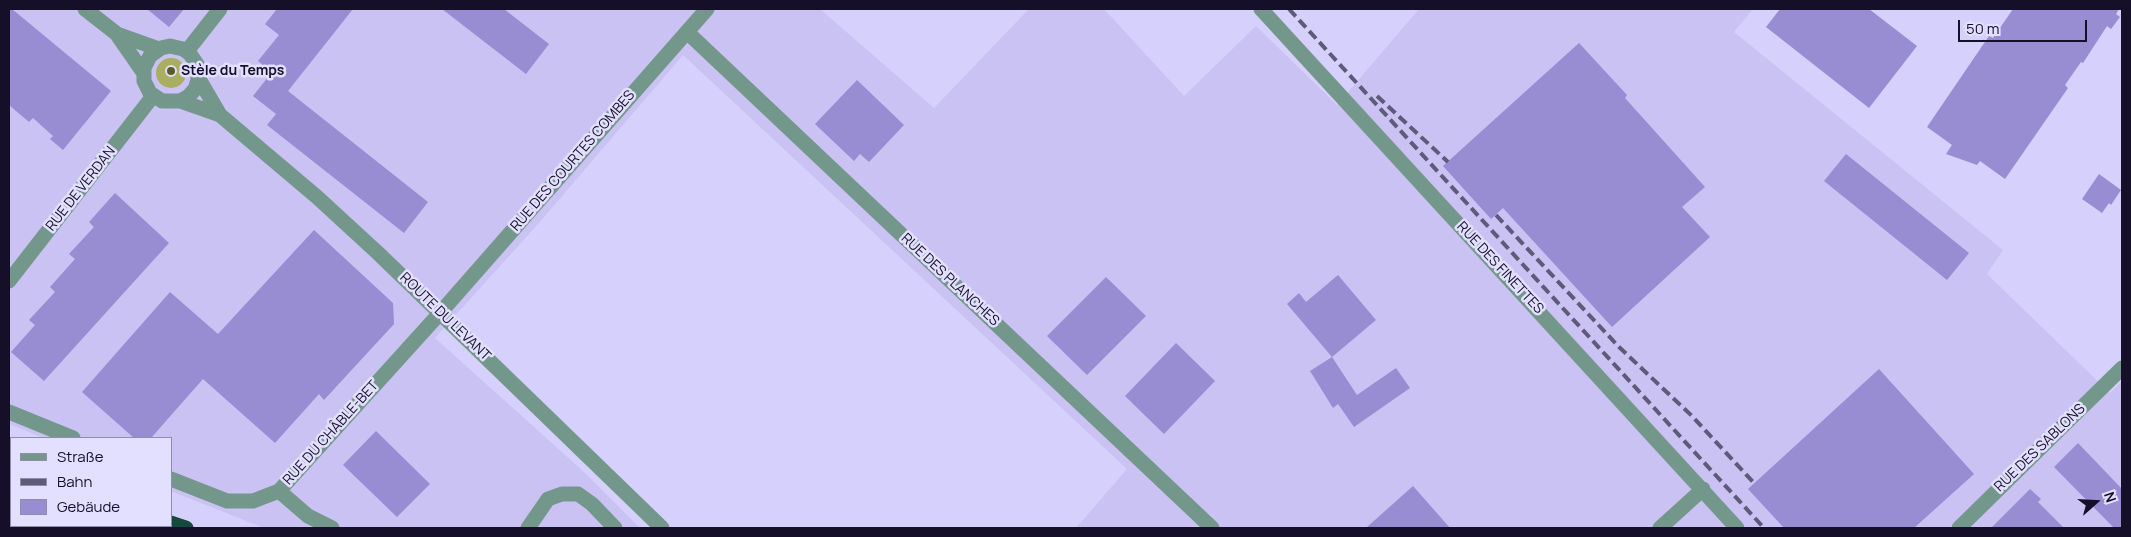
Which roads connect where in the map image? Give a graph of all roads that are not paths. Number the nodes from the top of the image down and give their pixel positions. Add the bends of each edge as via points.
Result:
1 (85, 9) edge
2 (220, 9) edge
3 (707, 9) edge
4 (1260, 9) edge
5 (687, 32) junction
6 (117, 34) junction
7 (159, 49) junction
8 (187, 51) junction
9 (143, 72) junction
10 (198, 79) junction
11 (153, 96) junction
12 (180, 101) junction
13 (220, 115) junction
14 (9, 282) edge
15 (440, 313) junction
16 (2122, 368) edge
17 (9, 412) edge
18 (71, 437) edge
19 (172, 478) edge
20 (1703, 489) junction
21 (279, 492) junction
22 (172, 523) edge
23 (186, 528) edge
24 (332, 528) edge
25 (528, 528) edge
26 (615, 528) edge
27 (662, 528) edge
28 (1212, 528) edge
29 (1660, 528) edge
30 (1737, 528) edge
31 (1959, 528) edge

1 - 6 street
2 - 8 street
3 - 5 street, RUE DES COURTES COMBES
4 - 20 street, RUE DES FINETTES
5 - 15 street, RUE DES COURTES COMBES
5 - 28 street, RUE DES PLANCHES
6 - 7 street
6 - 9 street
7 - 8 street via 174,46
7 - 9 street via 147,59
8 - 10 street via 196,62
9 - 11 street via 145,86
10 - 12 street via 192,93
10 - 13 street, ROUTE DU LEVANT
11 - 12 street via 166,102
11 - 14 street, RUE DE VERDAN
12 - 13 street, ROUTE DU LEVANT
13 - 15 street, ROUTE DU LEVANT via 317,197
15 - 21 street, RUE DU CHÂBLE-BET
15 - 27 street, ROUTE DU LEVANT
16 - 31 street, RUE DES SABLONS
17 - 18 street
19 - 21 street, RUE DU CHÂBLE-BET via 227,501 253,501
20 - 29 street
20 - 30 street, RUE DES FINETTES
21 - 24 street via 308,516
22 - 23 highway
25 - 26 street via 548,500 562,494 578,494

